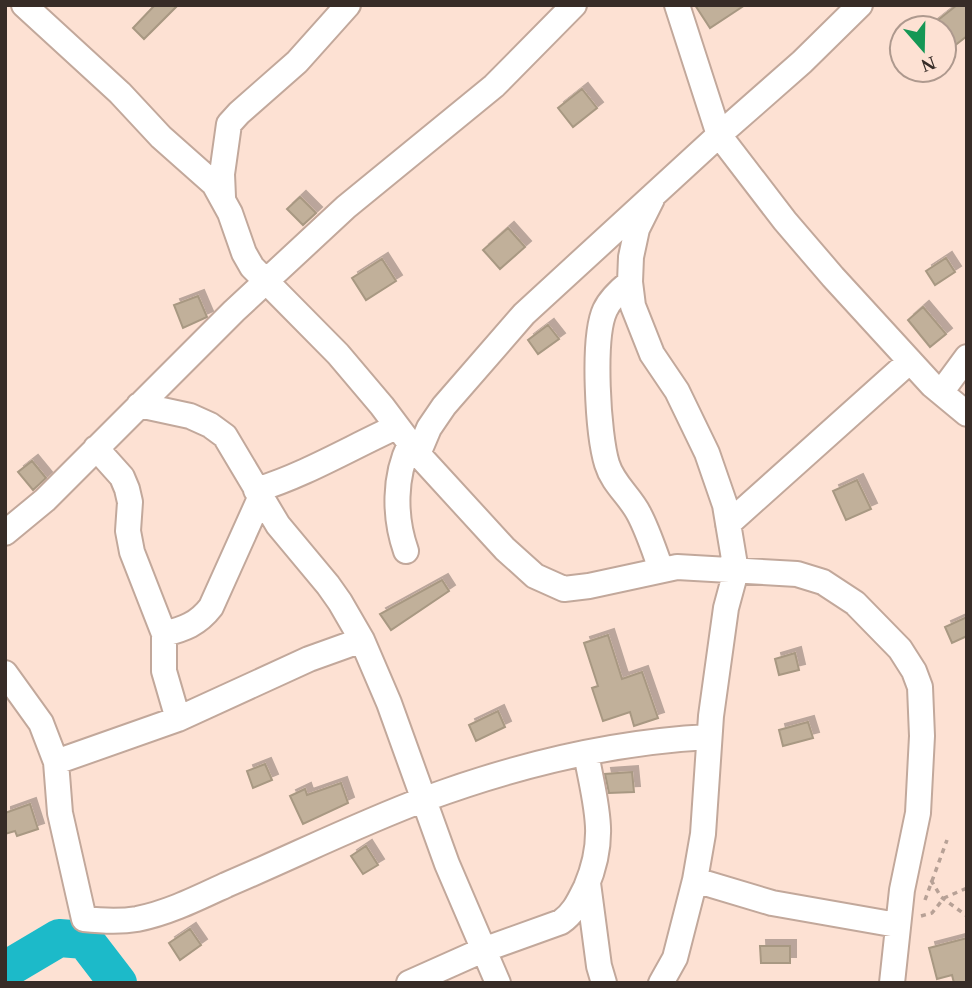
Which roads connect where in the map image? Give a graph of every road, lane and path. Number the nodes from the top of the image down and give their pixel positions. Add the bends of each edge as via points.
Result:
1 (24, 5) edge
2 (348, 5) edge
3 (574, 5) edge
4 (677, 5) edge
5 (860, 5) edge
6 (719, 135) junction
7 (223, 197) junction
8 (652, 199) junction
9 (266, 282) junction
10 (630, 282) junction
11 (967, 357) edge
12 (910, 361) junction
13 (942, 391) junction
14 (139, 405) junction
15 (967, 414) edge
16 (408, 442) junction
17 (96, 448) junction
18 (258, 494) junction
19 (728, 524) junction
20 (5, 533) edge
21 (406, 551) dead end
22 (661, 569) junction
23 (736, 571) junction
24 (164, 634) junction
25 (362, 640) junction
26 (5, 673) edge
27 (178, 719) junction
28 (709, 737) junction
29 (586, 752) junction
30 (56, 762) junction
31 (425, 799) junction
32 (907, 870) junction
33 (695, 880) junction
34 (587, 883) junction
35 (967, 888) edge
36 (944, 898) junction
37 (967, 916) edge
38 (908, 921) junction
39 (483, 950) junction
40 (409, 983) edge
41 (498, 983) edge
42 (604, 983) edge
43 (661, 983) edge
44 (892, 983) edge

1 - 7 street
2 - 7 street via 297,62 229,124
3 - 9 street via 494,86 346,207
4 - 6 street
5 - 6 street
6 - 8 street
6 - 12 street via 785,221
7 - 9 street via 244,253
8 - 10 street via 637,229
8 - 16 street via 500,341 429,428
9 - 14 street
9 - 16 street via 338,354
10 - 19 street via 633,306 652,354 677,391 707,453
10 - 22 street via 605,310 599,334 601,438 608,467 639,514
11 - 13 street
12 - 13 street
12 - 19 street
13 - 15 street
14 - 17 street
14 - 18 street via 190,416 225,436
16 - 18 street via 350,448
16 - 21 street via 398,499
16 - 22 street via 535,576 564,589
17 - 20 street
17 - 24 street via 127,489 132,552
18 - 24 street via 211,607 193,625
18 - 25 street via 328,585
19 - 23 street
22 - 23 street
23 - 28 street via 726,608
23 - 32 street via 797,574 823,582 856,603 900,649 914,671 920,687 922,736 918,813
24 - 27 street via 164,671
25 - 27 street
25 - 31 street
26 - 30 street via 41,723
27 - 30 street
28 - 29 street
28 - 33 street via 704,825
29 - 31 street via 518,768
29 - 34 street via 599,827 598,850
30 - 31 street via 60,813 85,919 113,922 139,919 194,899
31 - 39 street
32 - 36 path via 932,881
32 - 38 street
33 - 38 street via 772,902
33 - 43 street via 675,958
34 - 39 street via 571,915 561,922
34 - 42 street
35 - 36 path
36 - 37 path
36 - 38 path via 932,913
38 - 44 street
39 - 40 street
39 - 41 street

